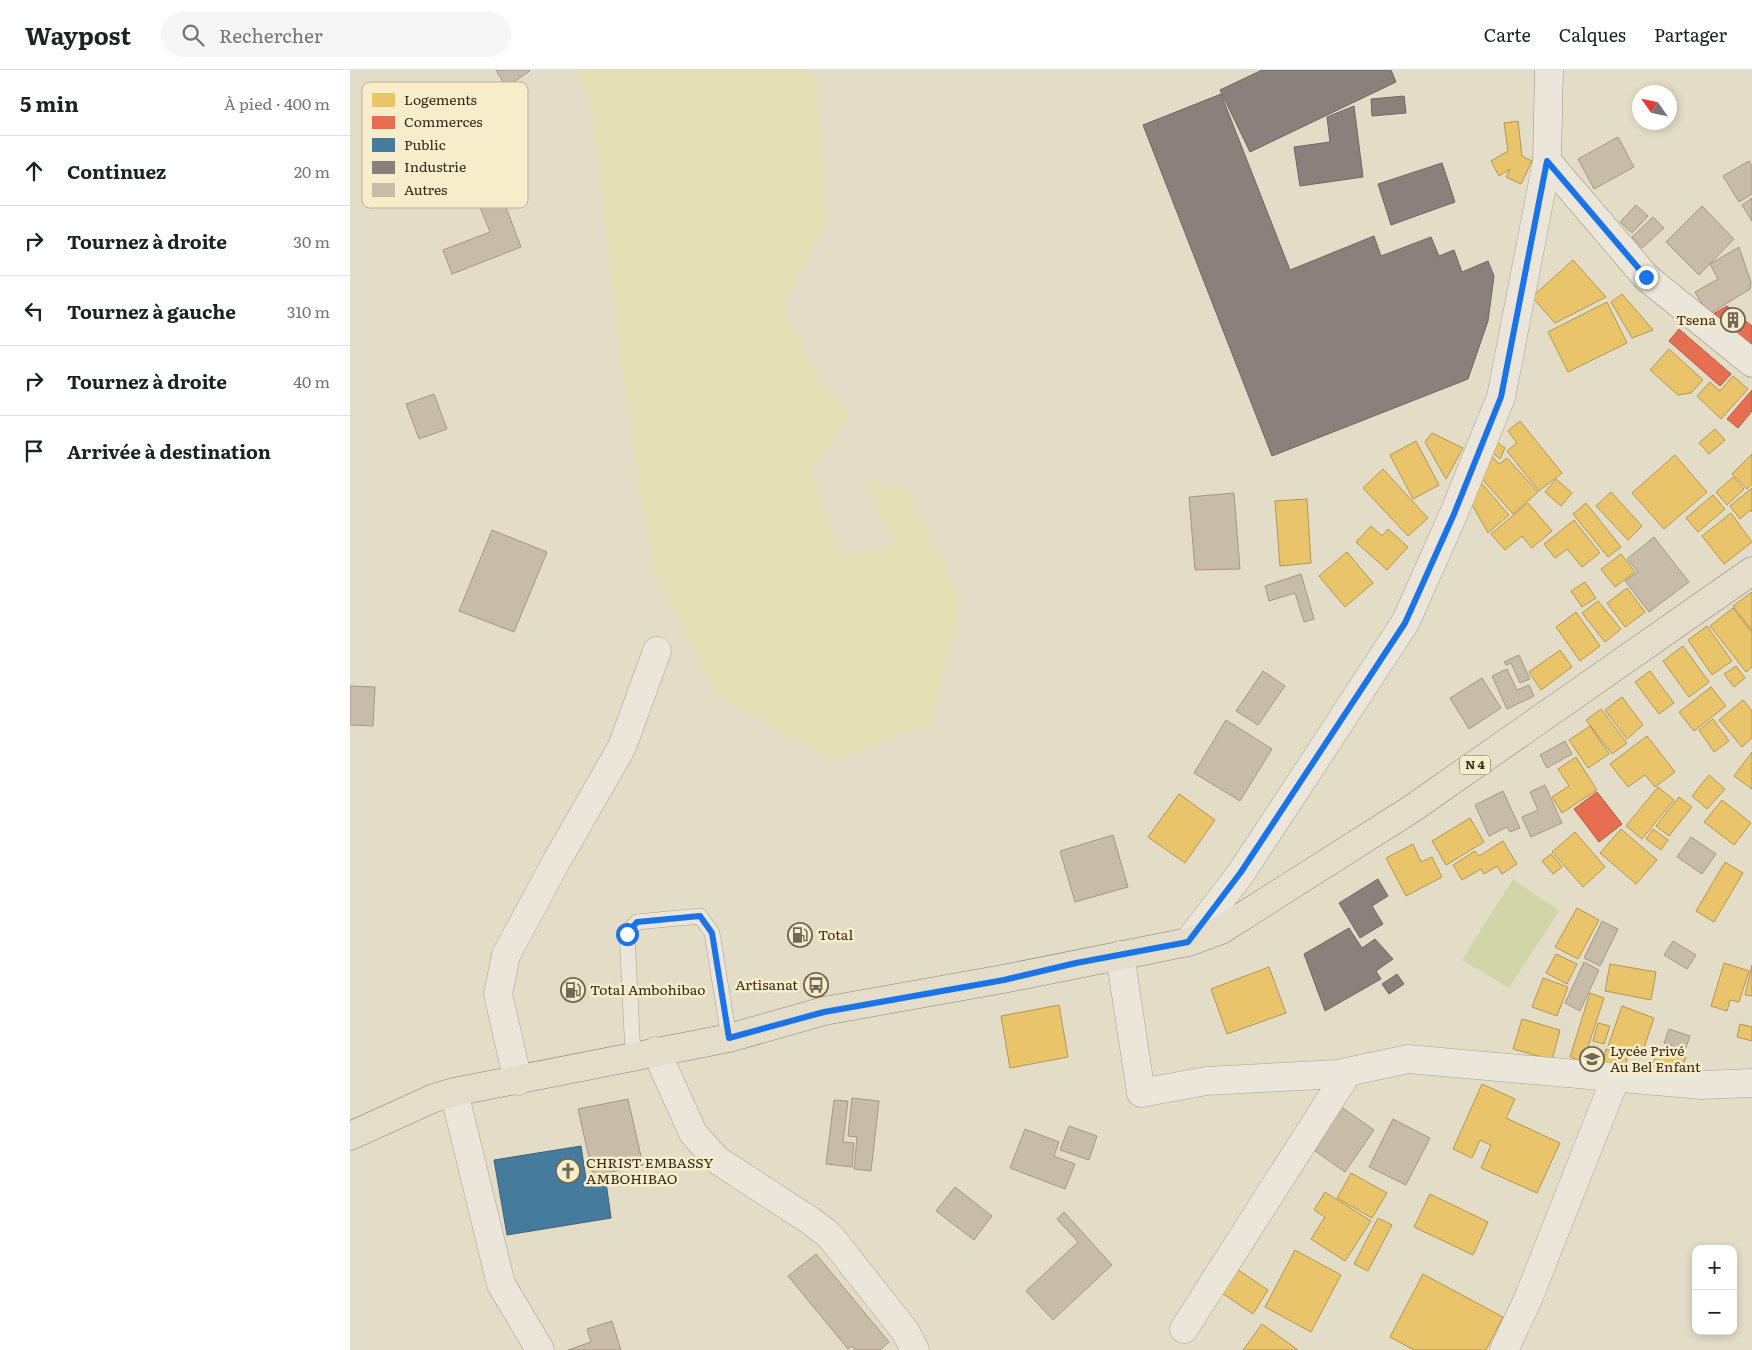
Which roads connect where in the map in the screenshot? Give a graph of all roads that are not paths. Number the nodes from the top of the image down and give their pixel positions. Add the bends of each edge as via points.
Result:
1 (1549, 70) edge
2 (1547, 161) junction
3 (1752, 363) edge
4 (1752, 571) edge
5 (657, 651) dead end
6 (1188, 942) junction
7 (1120, 955) junction
8 (729, 1038) junction
9 (645, 1053) junction
10 (1348, 1072) junction
11 (1616, 1077) junction
12 (518, 1081) junction
13 (1752, 1083) edge
14 (454, 1092) junction
15 (350, 1136) edge
16 (1184, 1329) dead end
17 (540, 1350) edge
18 (915, 1350) edge
19 (1504, 1350) edge

1 - 2 street
2 - 3 street via 1646,277
2 - 6 street via 1501,397 1405,623 1241,872
4 - 6 main road, N 4 via 1410,810 1221,930
5 - 12 street via 622,747 506,955 498,994
6 - 7 main road, N 4
7 - 8 main road, N 4 via 1004,980 824,1012
7 - 10 street via 1141,1093 1206,1081
8 - 9 main road, N 4
8 - 9 lane via 712,933 707,922 700,916 637,922 627,934
9 - 12 main road, N 4
9 - 18 street via 693,1134 717,1160 830,1236 905,1330
10 - 11 street via 1408,1058
10 - 16 street
11 - 13 street via 1701,1085
11 - 19 street
12 - 14 main road, N 4
14 - 15 main road, N 4
14 - 17 street via 501,1284

